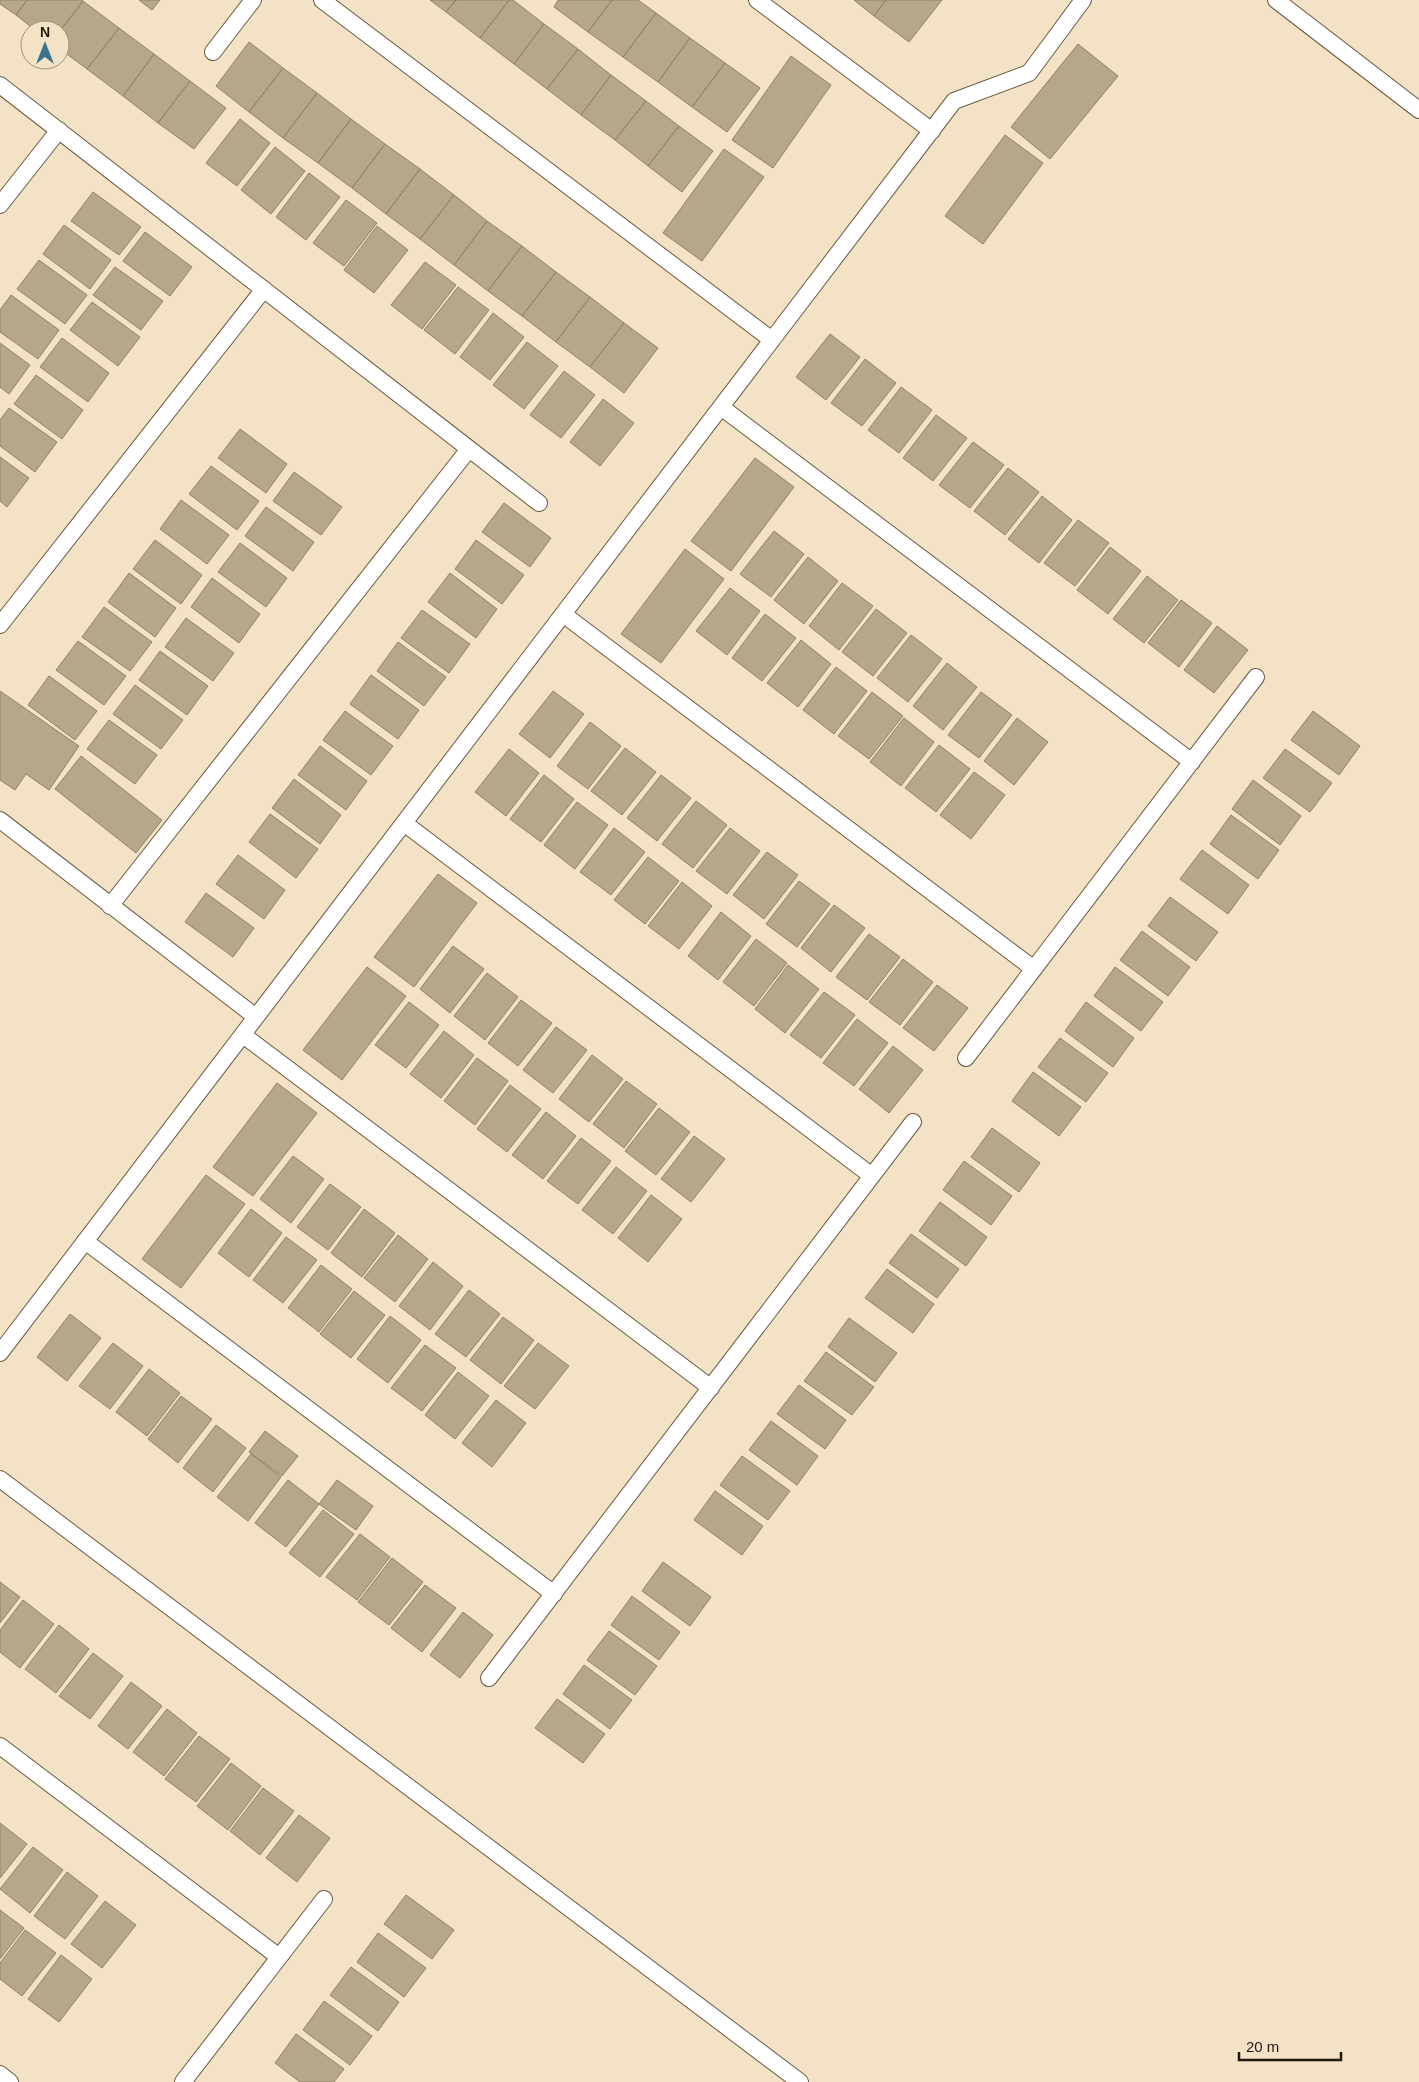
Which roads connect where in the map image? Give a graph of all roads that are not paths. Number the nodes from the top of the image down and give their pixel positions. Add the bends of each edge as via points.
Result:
1 (253, 0) edge
2 (322, 0) edge
3 (757, 0) edge
4 (1083, 0) edge
5 (1276, 0) edge
6 (213, 52) dead end
7 (0, 85) edge
8 (1419, 110) edge
9 (58, 130) junction
10 (932, 131) junction
11 (0, 205) edge
12 (264, 289) junction
13 (772, 340) junction
14 (721, 407) junction
15 (469, 449) junction
16 (539, 503) dead end
17 (563, 614) junction
18 (0, 625) edge
19 (1256, 678) dead end
20 (1192, 762) junction
21 (0, 820) edge
22 (404, 823) junction
23 (110, 906) junction
24 (1034, 969) junction
25 (256, 1017) junction
26 (243, 1035) junction
27 (966, 1058) dead end
28 (913, 1122) dead end
29 (872, 1176) junction
30 (85, 1241) junction
31 (0, 1352) edge
32 (711, 1388) junction
33 (0, 1479) edge
34 (554, 1594) junction
35 (489, 1678) dead end
36 (0, 1746) edge
37 (324, 1899) dead end
38 (279, 1957) junction
39 (0, 2074) edge
40 (10, 2082) edge
41 (183, 2082) edge
42 (800, 2082) edge

1 - 6 lane
2 - 13 lane
3 - 10 lane
4 - 10 lane via 1029,73 954,101
5 - 8 lane
7 - 9 lane
9 - 11 lane
9 - 12 lane
10 - 13 lane
12 - 15 lane
12 - 18 lane
13 - 14 lane
14 - 17 lane
14 - 20 lane
15 - 16 lane
15 - 23 lane
17 - 22 lane
17 - 24 lane
19 - 20 lane
20 - 24 lane
21 - 23 lane
22 - 25 lane
22 - 29 lane
23 - 25 lane
24 - 27 lane
25 - 26 lane
26 - 30 lane
26 - 32 lane
28 - 29 lane
29 - 32 lane
30 - 31 lane
30 - 34 lane
32 - 34 lane
33 - 42 lane
34 - 35 lane
36 - 38 lane
37 - 38 lane
38 - 41 lane
39 - 40 lane

